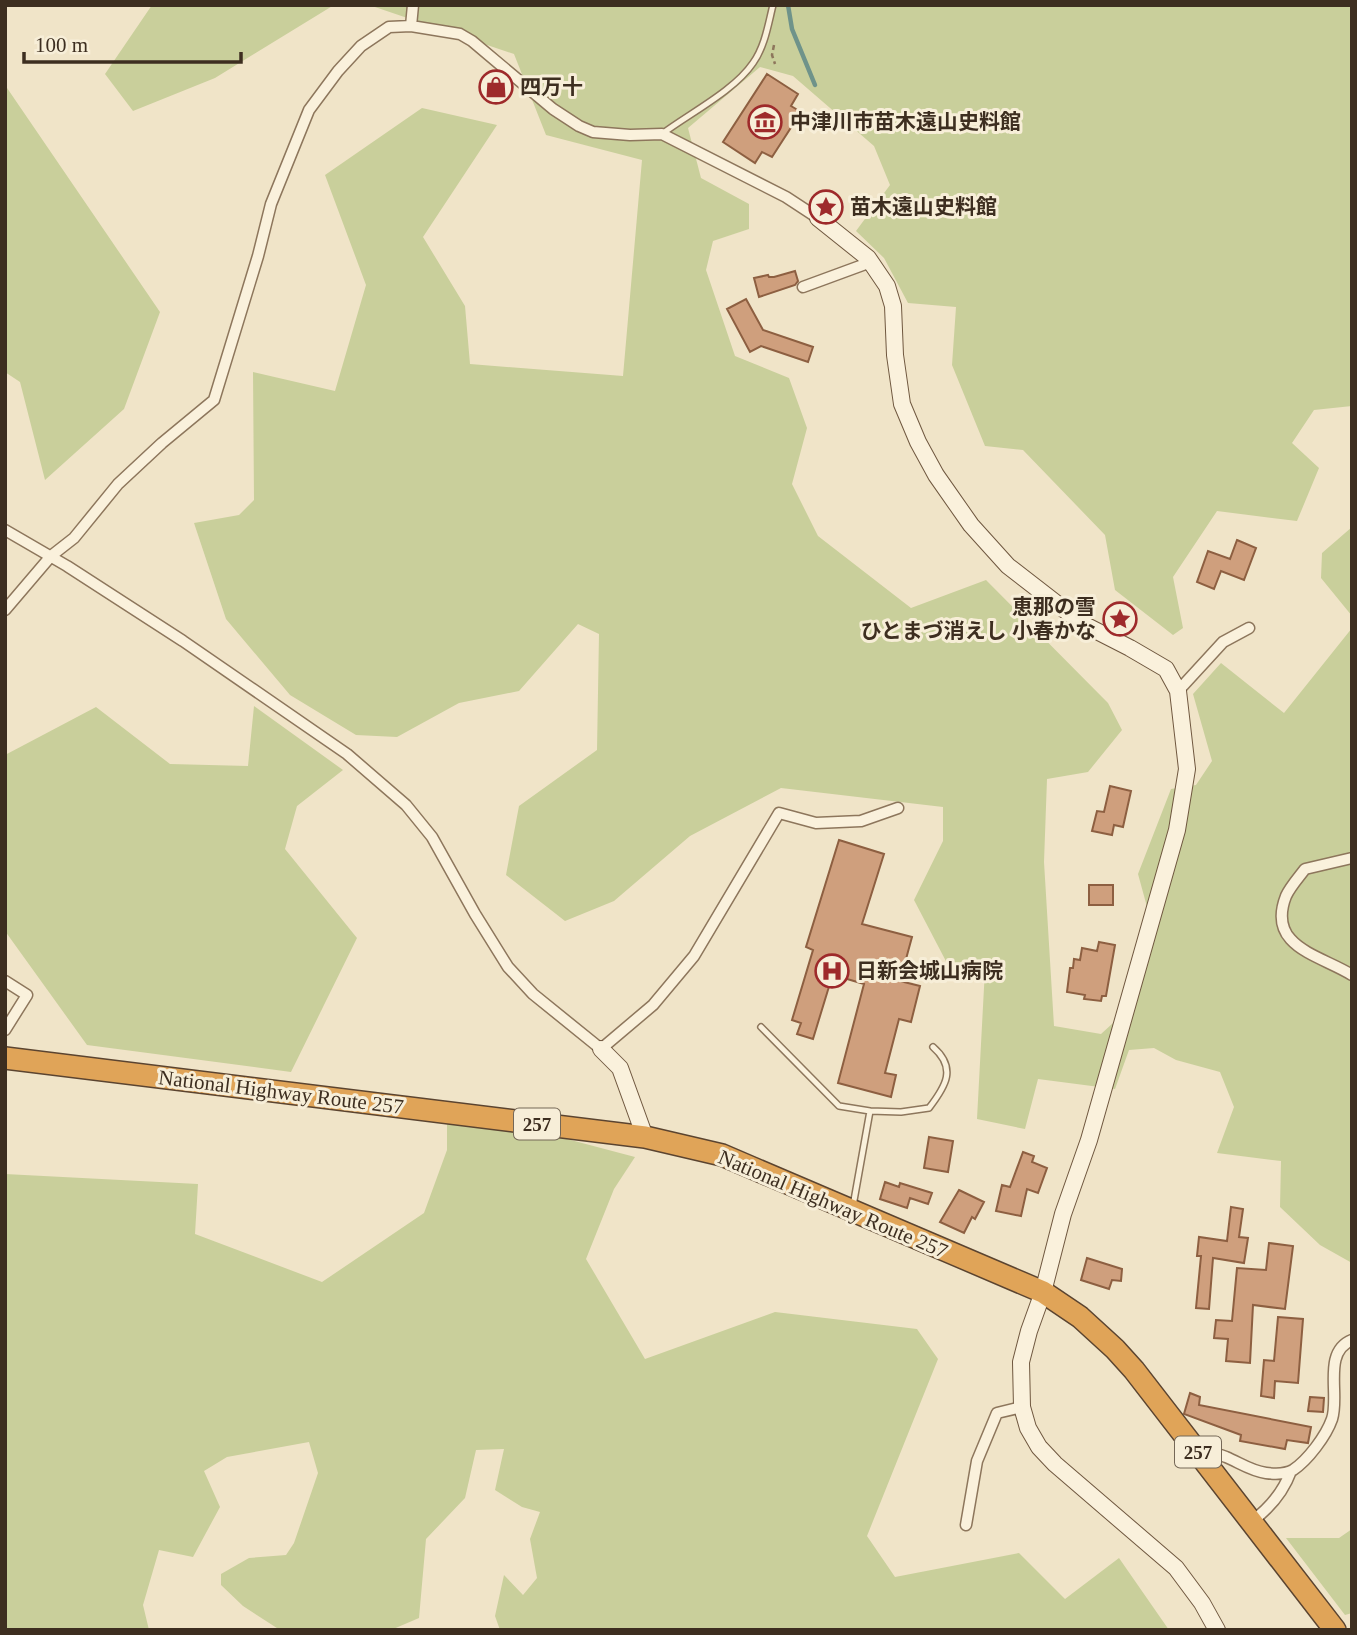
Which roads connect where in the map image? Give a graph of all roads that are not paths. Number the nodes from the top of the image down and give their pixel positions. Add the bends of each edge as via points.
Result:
1 (413, 5) edge
2 (773, 5) edge
3 (411, 26) junction
4 (662, 134) junction
5 (818, 218) joint
6 (871, 262) junction
7 (803, 287) dead end
8 (5, 530) edge
9 (51, 556) junction
10 (5, 610) edge
11 (1249, 628) dead end
12 (1178, 691) junction
13 (898, 808) dead end
14 (1352, 858) edge
15 (1352, 975) edge
16 (5, 981) edge
17 (761, 1027) dead end
18 (5, 1030) edge
19 (933, 1047) dead end
20 (601, 1049) junction
21 (5, 1058) edge
22 (870, 1111) junction
23 (645, 1138) junction
24 (852, 1209) junction
25 (1043, 1293) junction
26 (1352, 1340) edge
27 (1022, 1407) junction
28 (1194, 1448) junction
29 (1291, 1471) junction
30 (1251, 1521) junction
31 (966, 1525) dead end
32 (1217, 1630) edge
33 (1335, 1630) edge

1 - 3 street
2 - 4 lane via 764,42 753,63 732,86
3 - 4 street via 460,34 579,126 630,135
3 - 9 street via 389,27 362,46 309,110 271,204 214,400 118,484 74,538
4 - 5 street
5 - 6 street
6 - 7 street
6 - 12 street via 887,286 893,306 902,404 930,464 971,525 1008,566 1083,624 1166,669
8 - 9 street
9 - 10 street
9 - 20 street via 337,746 406,804 432,836 508,967 533,994
11 - 12 street via 1223,642
12 - 25 street via 1187,769 1177,831
13 - 20 street via 860,821 816,822 779,813 694,956 653,1005
14 - 15 street via 1305,869 1287,895 1282,925 1298,946
16 - 18 street via 27,995
17 - 22 lane via 839,1106
19 - 22 lane via 942,1055 947,1070 944,1089 929,1108
20 - 23 street via 620,1068
21 - 23 highway, National Highway Route 257 / 257
22 - 24 lane
23 - 24 highway, National Highway Route 257 / 257 via 722,1155
24 - 25 highway, National Highway Route 257 / 257
25 - 27 street via 1021,1362
25 - 28 highway, National Highway Route 257 / 257 via 1080,1317 1115,1349
26 - 29 street via 1344,1343 1336,1356 1332,1419 1310,1453
27 - 31 street via 997,1413 977,1461
27 - 32 street via 1039,1447 1176,1568
28 - 29 street via 1253,1471
28 - 30 highway, National Highway Route 257 / 257
29 - 30 street via 1266,1511
30 - 33 highway, National Highway Route 257 / 257

